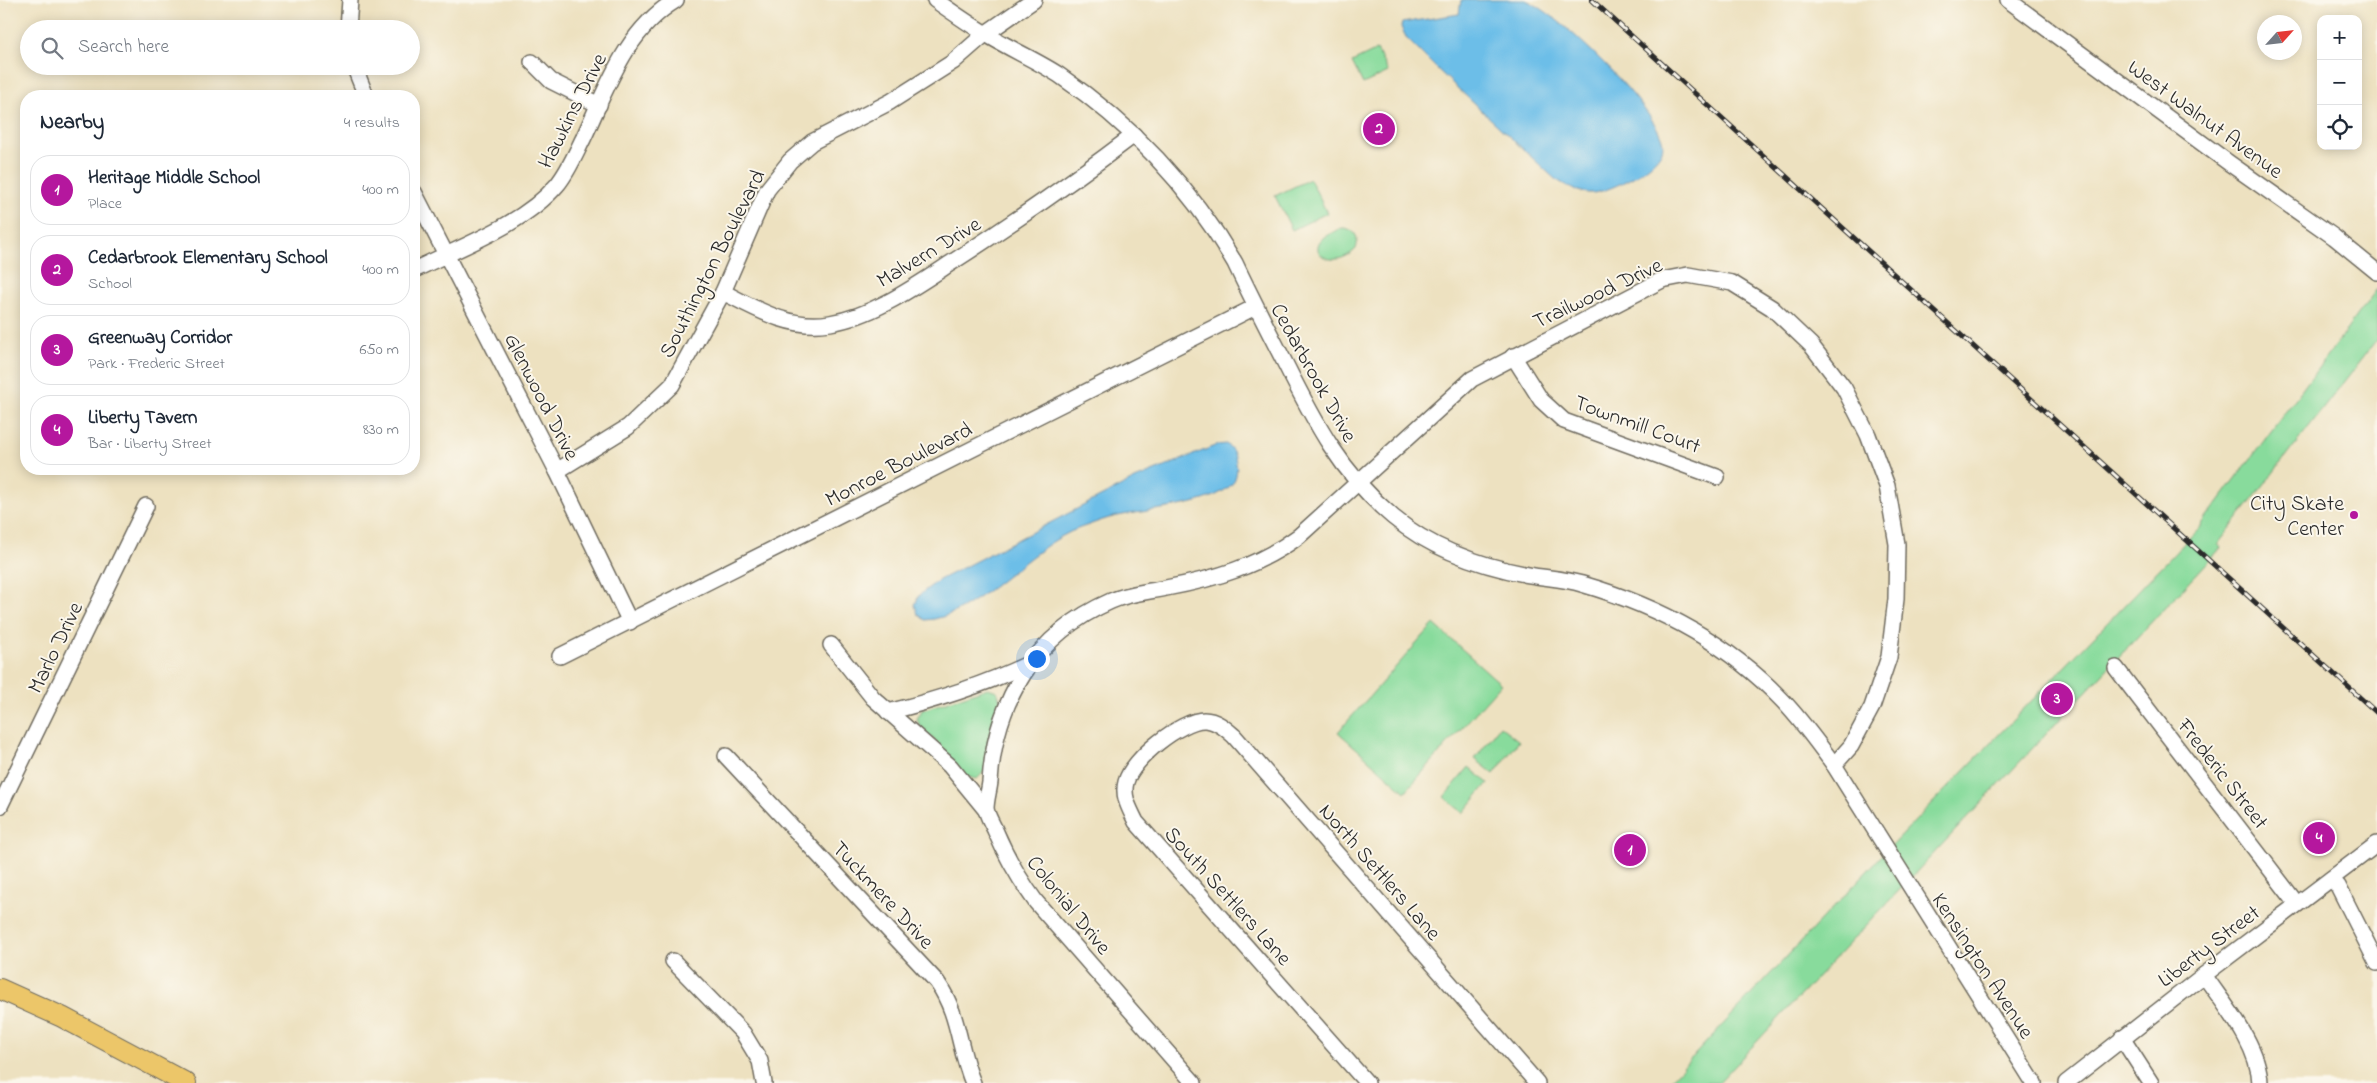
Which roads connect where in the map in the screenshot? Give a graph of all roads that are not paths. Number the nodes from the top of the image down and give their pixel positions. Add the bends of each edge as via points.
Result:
1 (350, 0) edge
2 (676, 0) edge
3 (936, 0) edge
4 (1034, 0) edge
5 (2008, 0) edge
6 (349, 20) edge
7 (984, 34) junction
8 (532, 62) dead end
9 (358, 75) edge
10 (364, 90) edge
11 (599, 105) junction
12 (1134, 135) junction
13 (420, 204) edge
14 (446, 254) junction
15 (420, 267) edge
16 (2377, 272) edge
17 (723, 292) junction
18 (1255, 307) junction
19 (1513, 356) junction
20 (557, 471) junction
21 (1717, 477) dead end
22 (1359, 483) junction
23 (146, 506) dead end
24 (630, 622) junction
25 (831, 645) dead end
26 (560, 656) dead end
27 (1031, 662) junction
28 (2116, 668) dead end
29 (888, 712) junction
30 (1177, 729) joint
31 (726, 756) dead end
32 (1834, 765) junction
33 (0, 806) edge
34 (986, 810) junction
35 (2377, 844) edge
36 (2331, 879) junction
37 (2298, 904) junction
38 (673, 961) dead end
39 (2377, 963) edge
40 (2204, 975) junction
41 (0, 989) edge
42 (2122, 1038) junction
43 (186, 1083) edge
44 (764, 1083) edge
45 (973, 1083) edge
46 (1194, 1083) edge
47 (1367, 1083) edge
48 (1537, 1083) edge
49 (2034, 1083) edge
50 (2066, 1083) edge
51 (2151, 1083) edge
52 (2260, 1083) edge

1 - 6 street
2 - 11 street, Hawkins Drive via 657,14 631,42 617,63
3 - 7 street, Cedarbrook Drive
4 - 7 street, Southington Boulevard
5 - 16 street, West Walnut Avenue via 2334,237
7 - 12 street, Cedarbrook Drive via 1057,74 1099,104
7 - 17 street, Southington Boulevard via 953,62 890,102 812,142 790,161 758,207
8 - 11 street via 550,81
9 - 10 street
11 - 14 street, Hawkins Drive via 568,168 543,199 528,212
12 - 17 street, Malvern Drive via 1004,230 886,302 851,318 829,324 786,321
12 - 18 street, Cedarbrook Drive via 1167,168 1218,236
13 - 14 street, Glenwood Drive
14 - 15 street, Hawkins Drive
14 - 20 street, Glenwood Drive
17 - 20 street, Southington Boulevard via 672,385 628,427
18 - 22 street, Cedarbrook Drive via 1323,438
18 - 24 street, Monroe Boulevard
19 - 21 street, Townmill Court via 1541,400 1564,421
19 - 22 street, Trailwood Drive via 1472,379
19 - 32 street, Trailwood Drive via 1662,280 1688,275 1732,283 1772,308 1811,345 1844,388 1868,435 1887,486 1897,544 1896,599 1889,657 1872,707 1851,746
20 - 24 street, Glenwood Drive
22 - 27 street via 1299,536 1267,557 1230,574 1114,600 1090,610 1064,629
22 - 32 street, Cedarbrook Drive via 1394,518 1445,549 1527,575 1581,584 1656,610 1686,626 1748,667 1783,701
23 - 33 street, Marlo Drive
24 - 26 street, Monroe Boulevard
25 - 29 street, Colonial Drive
27 - 29 street via 994,680
27 - 34 street via 1013,688 997,732
28 - 37 street, Frederic Street
29 - 34 street, Colonial Drive via 950,766
30 - 47 street, South Settlers Lane via 1131,770 1125,783 1126,801 1136,822
30 - 48 street, North Settlers Lane via 1184,724 1205,720 1219,724 1234,736
31 - 45 street, Tuckmere Drive via 937,982 955,1016
32 - 49 street, Kensington Avenue
34 - 46 street, Colonial Drive via 1014,870 1036,902
35 - 36 street, Liberty Street
36 - 37 street, Liberty Street
36 - 39 street via 2338,886
37 - 40 street, Liberty Street
38 - 44 street via 743,1033 760,1061
40 - 42 street, Liberty Street
40 - 52 street via 2254,1051
41 - 43 main road via 62,1017
42 - 50 street, Liberty Street
42 - 51 street

